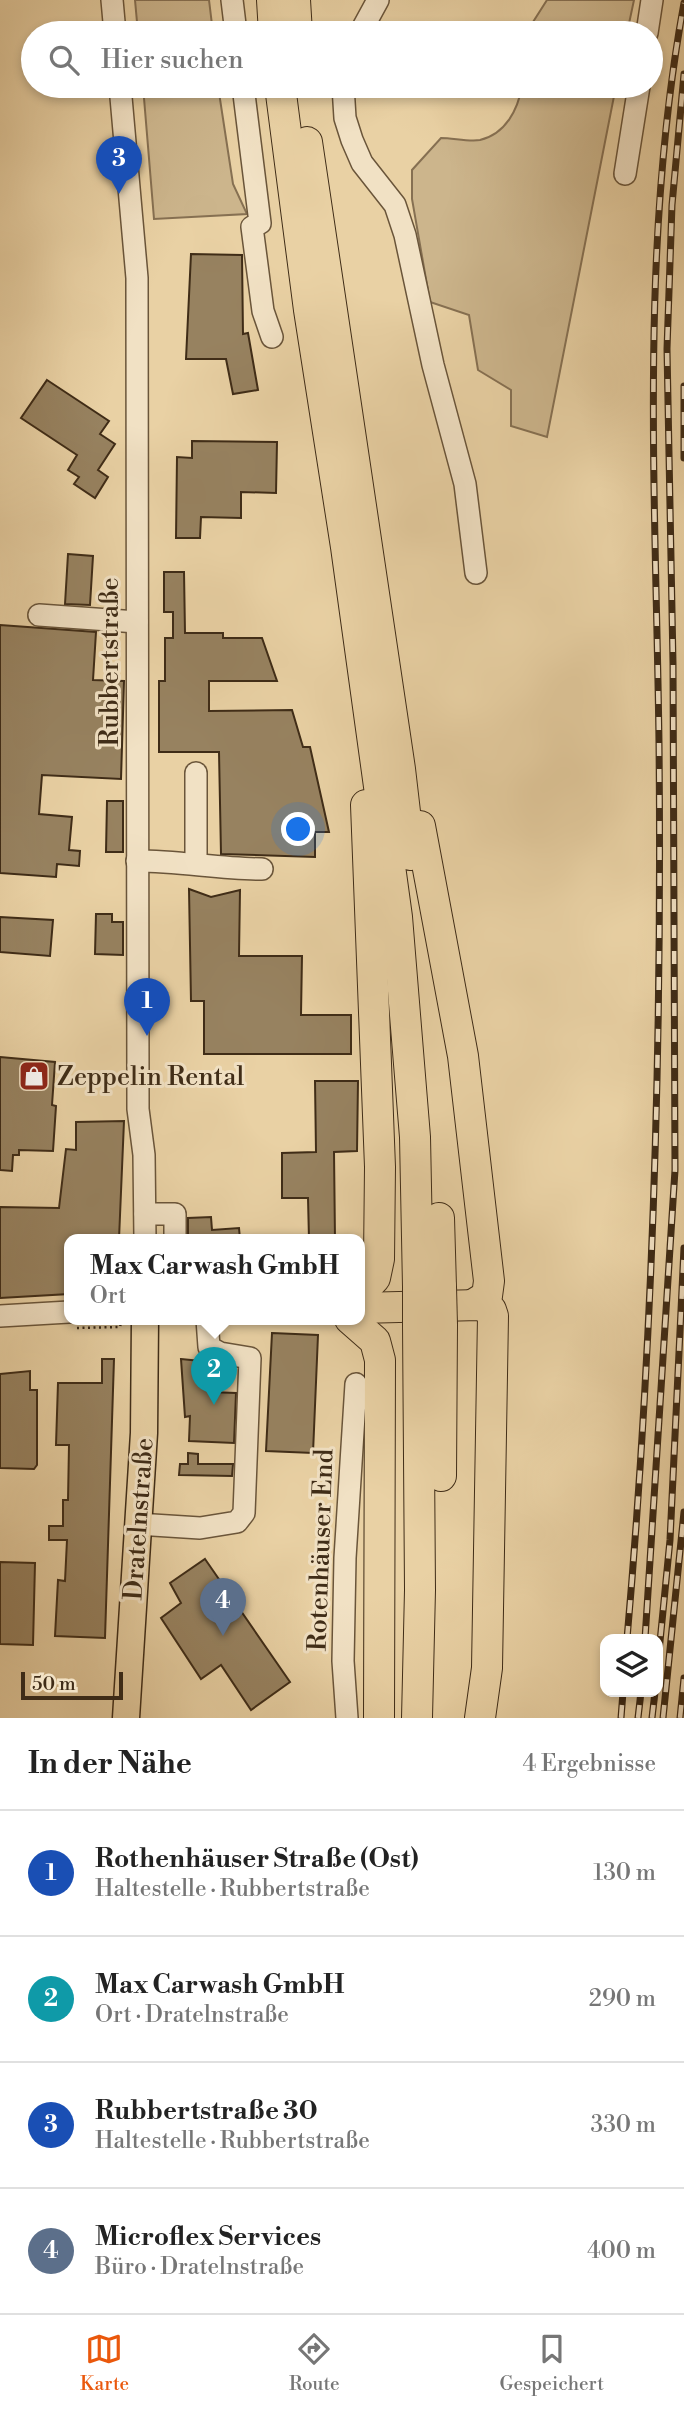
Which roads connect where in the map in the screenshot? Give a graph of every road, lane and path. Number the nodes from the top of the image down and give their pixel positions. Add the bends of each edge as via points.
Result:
1 (112, 0) edge
2 (232, 0) edge
3 (272, 0) edge
4 (295, 0) edge
5 (378, 0) edge
6 (652, 0) edge
7 (114, 21) edge
8 (235, 21) edge
9 (273, 21) edge
10 (296, 21) edge
11 (367, 21) edge
12 (649, 21) edge
13 (121, 98) edge
14 (244, 98) edge
15 (282, 98) edge
16 (302, 98) edge
17 (344, 98) edge
18 (637, 98) edge
19 (625, 174) dead end
20 (272, 337) dead end
21 (476, 573) dead end
22 (39, 615) dead end
23 (136, 621) junction
24 (371, 727) junction
25 (400, 769) junction
26 (196, 773) dead end
27 (137, 861) junction
28 (196, 863) junction
29 (262, 869) dead end
30 (145, 1232) edge
31 (175, 1234) edge
32 (430, 1287) junction
33 (365, 1289) edge
34 (474, 1304) junction
35 (365, 1308) edge
36 (64, 1312) edge
37 (0, 1316) edge
38 (145, 1325) edge
39 (208, 1325) edge
40 (357, 1325) edge
41 (430, 1325) junction
42 (356, 1384) dead end
43 (137, 1524) junction
44 (126, 1718) edge
45 (347, 1718) edge
46 (379, 1718) edge
47 (417, 1718) edge
48 (437, 1718) edge
49 (480, 1718) edge

1 - 7 street
2 - 8 street
3 - 9 highway
4 - 10 highway
5 - 11 street
6 - 12 street
13 - 23 street, Rubbertstraße via 137,278
14 - 20 street via 260,223 252,227 263,311
15 - 24 highway
16 - 25 highway
17 - 21 street via 345,118 362,163 395,205 405,235 465,484
18 - 19 street
22 - 23 street
23 - 27 street, Rubbertstraße
24 - 32 highway via 384,808
24 - 33 highway via 366,812 380,1167 379,1259 375,1278
25 - 32 highway via 418,926 438,1196
25 - 34 highway via 424,836 463,1056 489,1281 487,1296
26 - 28 street
27 - 28 street
27 - 30 street, Rubbertstraße via 138,1109
28 - 29 street via 217,869
30 - 31 street via 175,1214
32 - 41 highway, bridge
34 - 35 highway
34 - 49 highway via 491,1310 495,1325 487,1668
36 - 37 street
38 - 43 main road, Dratelnstraße
39 - 43 street via 209,1347 250,1358 244,1513 237,1522 200,1528
40 - 46 highway via 375,1341 380,1360
41 - 47 highway
41 - 48 highway
42 - 45 street, Rotenhäuser End via 344,1582
43 - 44 main road, Dratelnstraße

